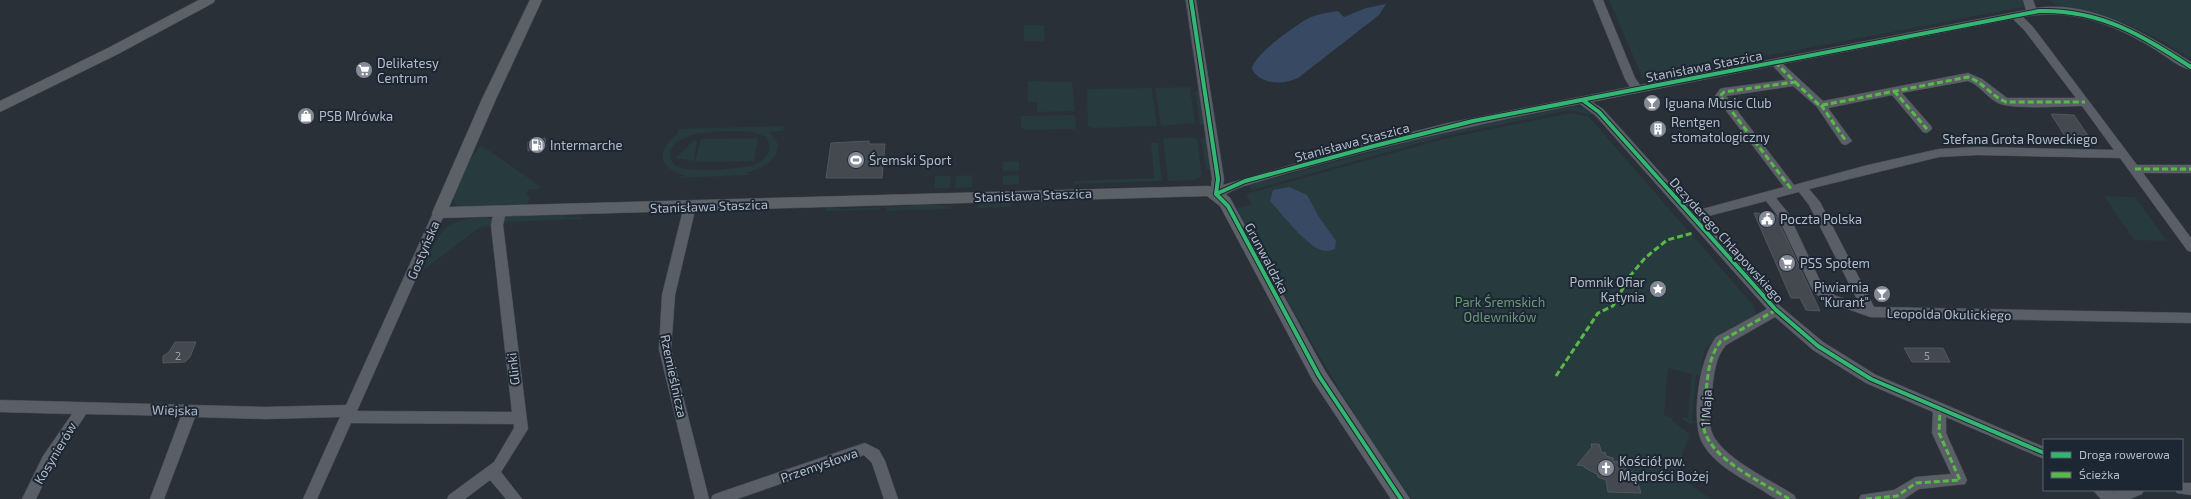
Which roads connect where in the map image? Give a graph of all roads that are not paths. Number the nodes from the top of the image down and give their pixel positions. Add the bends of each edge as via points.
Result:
1 (209, 0) edge
2 (536, 0) edge
3 (1191, 0) edge
4 (1598, 0) edge
5 (2028, 0) edge
6 (2034, 12) junction
7 (2016, 16) junction
8 (1775, 62) junction
9 (2191, 66) edge
10 (1795, 82) junction
11 (1638, 90) junction
12 (1894, 91) junction
13 (1584, 101) junction
14 (2085, 102) junction
15 (1821, 105) junction
16 (0, 107) edge
17 (1927, 129) dead end
18 (1846, 141) dead end
19 (2123, 154) junction
20 (2135, 169) junction
21 (2191, 169) edge
22 (1797, 189) junction
23 (1216, 194) junction
24 (1769, 196) junction
25 (690, 206) junction
26 (500, 211) junction
27 (439, 213) junction
28 (1693, 216) junction
29 (2191, 247) edge
30 (1776, 310) junction
31 (1870, 312) junction
32 (2191, 318) edge
33 (0, 406) edge
34 (83, 408) junction
35 (1940, 408) junction
36 (191, 411) junction
37 (349, 414) junction
38 (519, 418) junction
39 (2043, 453) edge
40 (492, 472) junction
41 (2101, 491) edge
42 (2133, 491) edge
43 (29, 499) edge
44 (157, 499) edge
45 (310, 499) edge
46 (454, 499) edge
47 (515, 499) edge
48 (702, 499) edge
49 (718, 499) edge
50 (891, 499) edge
51 (1401, 499) edge
52 (1789, 499) edge
53 (1866, 499) edge
54 (2113, 499) edge

1 - 16 main road
2 - 27 main road, Gostyńska
3 - 23 street via 1218,179
4 - 11 street via 1630,79
5 - 6 street via 2029,7
6 - 7 street, Stanisława Staszica
6 - 9 street, Stanisława Staszica via 2072,11 2110,21 2139,34
7 - 8 street, Stanisława Staszica
7 - 14 street, Stefana Grota Roweckiego via 2029,29
8 - 10 street
8 - 11 street, Stanisława Staszica
10 - 15 street
10 - 22 street via 1724,92 1720,96
11 - 13 street, Stanisława Staszica
12 - 14 street via 1968,77 1975,79 2006,102
12 - 15 street
12 - 17 street, Stefana Grota Roweckiego
13 - 23 street, Stanisława Staszica via 1425,132 1227,188
13 - 28 street, Dezyderego Chłapowskiego via 1599,112
14 - 19 street, Stefana Grota Roweckiego
15 - 18 street
19 - 20 street, Stefana Grota Roweckiego
19 - 22 street, Stefana Grota Roweckiego via 1945,152 1909,158
20 - 21 street
20 - 29 street, Stefana Grota Roweckiego
22 - 24 street, Stefana Grota Roweckiego
22 - 31 street via 1814,202
23 - 25 main road, Stanisława Staszica via 1199,190
23 - 51 main road, Grunwaldzka via 1228,206 1319,376
24 - 28 street, Stefana Grota Roweckiego
24 - 31 street, Leopolda Okulickiego via 1782,213 1820,292 1832,299
25 - 26 main road, Stanisława Staszica
25 - 48 street, Rzemieślnicza via 666,306 664,327 665,349
26 - 27 main road, Stanisława Staszica
26 - 38 street, Glinki via 497,225
27 - 37 street, Gostyńska
28 - 30 street, Dezyderego Chłapowskiego
30 - 35 street, Dezyderego Chłapowskiego via 1808,338 1848,366 1894,390
30 - 52 street, 1 Maja via 1721,341 1716,347 1709,361 1703,428 1707,440 1717,452
31 - 32 street, Leopolda Okulickiego
33 - 34 street, Wiejska
34 - 36 street, Wiejska
34 - 43 street, Kosynierów via 48,460
35 - 39 street, Dezyderego Chłapowskiego
35 - 53 street via 1939,433 1960,480 1916,483 1897,496
36 - 37 street, Wiejska
36 - 44 street
37 - 38 street, Wiejska
37 - 45 street, Gostyńska
38 - 40 street, Glinki via 519,434
40 - 46 street, Glinki
40 - 47 street
41 - 54 street
42 - 54 street
49 - 50 street, Przemysłowa via 865,450 874,454 878,461

